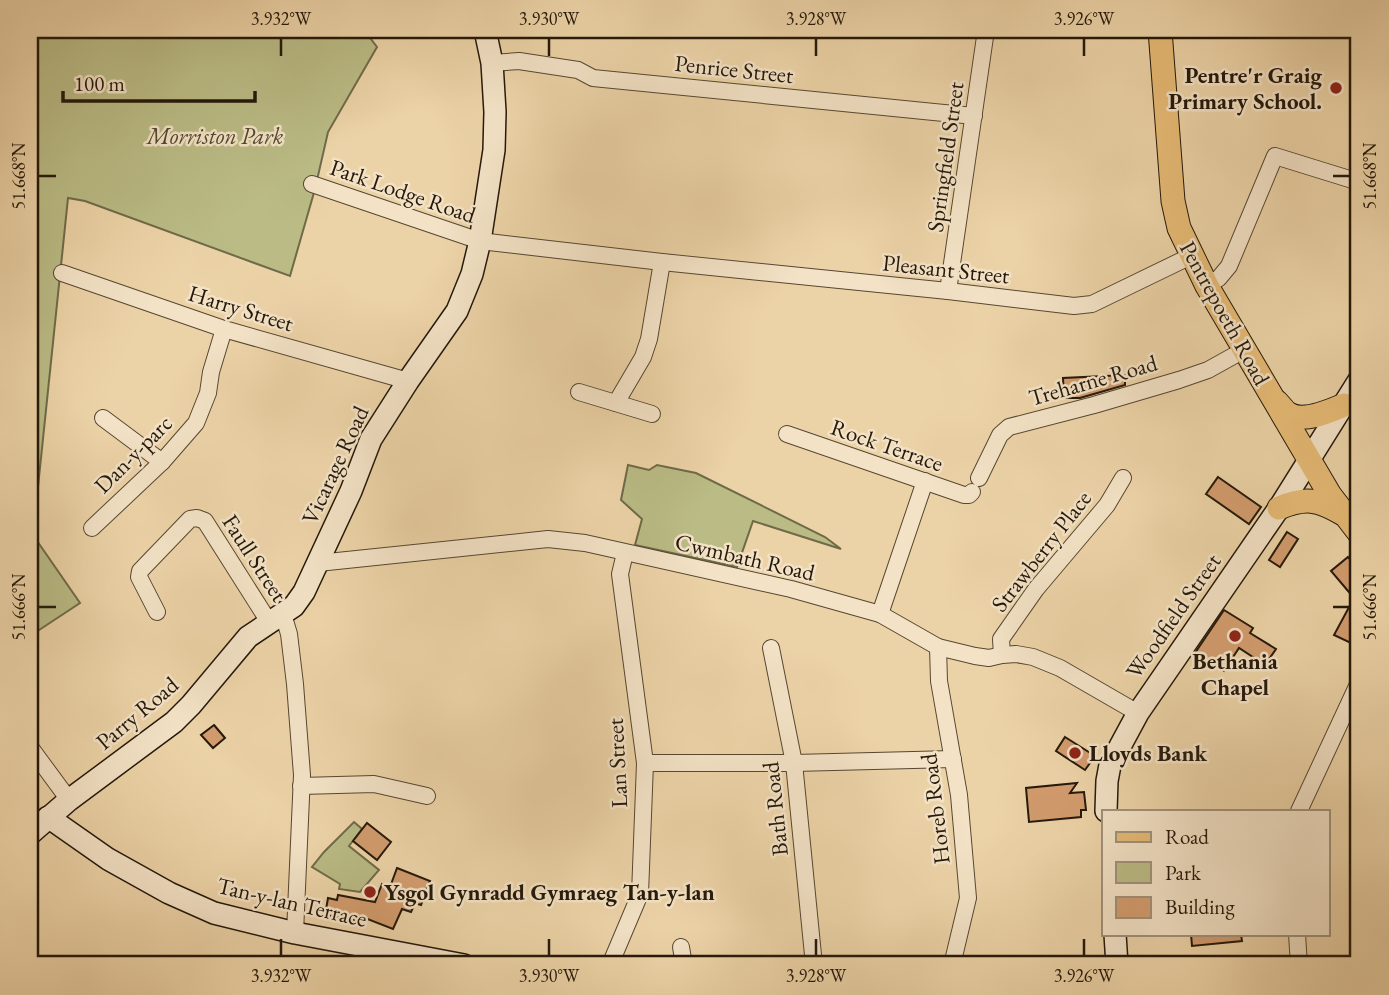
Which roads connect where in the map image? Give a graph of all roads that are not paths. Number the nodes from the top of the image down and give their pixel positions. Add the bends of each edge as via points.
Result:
1 (485, 30) edge
2 (986, 30) edge
3 (1160, 30) edge
4 (492, 63) junction
5 (974, 116) junction
6 (1359, 182) edge
7 (312, 184) dead end
8 (480, 241) junction
9 (1191, 256) junction
10 (662, 262) junction
11 (62, 273) dead end
12 (1207, 286) junction
13 (948, 291) junction
14 (224, 329) junction
15 (1244, 350) junction
16 (1359, 380) edge
17 (408, 381) junction
18 (579, 392) dead end
19 (1272, 397) junction
20 (616, 403) junction
21 (1344, 405) junction
22 (652, 414) dead end
23 (103, 418) dead end
24 (786, 434) dead end
25 (1309, 461) junction
26 (162, 462) junction
27 (1124, 478) dead end
28 (925, 481) junction
29 (976, 485) joint
30 (1279, 508) junction
31 (1354, 525) edge
32 (92, 528) dead end
33 (625, 553) junction
34 (318, 563) junction
35 (157, 612) dead end
36 (880, 614) junction
37 (276, 618) junction
38 (938, 647) junction
39 (771, 648) dead end
40 (1002, 655) junction
41 (1359, 682) edge
42 (1138, 713) junction
43 (30, 747) edge
44 (953, 759) junction
45 (645, 763) junction
46 (794, 763) junction
47 (301, 786) junction
48 (427, 796) dead end
49 (69, 800) junction
50 (1106, 810) edge
51 (1299, 810) edge
52 (48, 817) junction
53 (30, 834) edge
54 (295, 933) junction
55 (1115, 936) edge
56 (1297, 936) edge
57 (681, 947) dead end
58 (441, 963) edge
59 (464, 965) edge
60 (610, 965) edge
61 (684, 965) edge
62 (814, 965) edge
63 (952, 965) edge
64 (1117, 965) edge
65 (1299, 965) edge

1 - 4 street, Vicarage Road
2 - 5 street, Springfield Street
3 - 9 main road, Pentrepoeth Road via 1173,201
4 - 5 street, Penrice Street via 519,61 578,70 593,78
4 - 8 street, Vicarage Road via 494,150
5 - 13 street, Springfield Street
6 - 12 street via 1275,156 1229,266
7 - 8 street, Park Lodge Road
8 - 10 street
8 - 17 street, Vicarage Road via 457,311
9 - 12 main road, Pentrepoeth Road
9 - 13 street, Pleasant Street via 1092,304 1074,306
10 - 13 street, Pleasant Street
10 - 20 street via 649,339
11 - 14 street, Harry Street
12 - 15 main road, Pentrepoeth Road
14 - 17 street, Harry Street
14 - 26 street, Dan-y-parc via 196,423
15 - 19 main road, Pentrepoeth Road
15 - 29 street, Treharne Road via 1179,380 1009,427 1000,435
16 - 21 street, Woodfield Street
17 - 34 street, Vicarage Road via 371,439
18 - 20 street
19 - 21 main road via 1289,415 1307,417
19 - 25 main road, Pentrepoeth Road
20 - 22 street
21 - 25 street, Woodfield Street
23 - 26 street
24 - 28 street, Rock Terrace
25 - 30 street, Woodfield Street
25 - 31 main road, Pentrepoeth Road
26 - 32 street, Dan-y-parc
27 - 40 street, Strawberry Place via 1001,639
28 - 29 street, Rock Terrace via 964,495
28 - 36 street
30 - 31 main road via 1311,500 1330,506
30 - 42 street, Woodfield Street
33 - 34 street, Cwmbath Road via 548,539
33 - 36 street, Cwmbath Road via 791,589
33 - 45 street, Lan Street via 620,574
34 - 37 street, Vicarage Road via 294,606
35 - 37 street, Faull Street via 140,571 190,519 197,518 205,521
36 - 38 street, Cwmbath Road
37 - 47 street via 289,634
37 - 49 street, Parry Road via 248,638 174,722
38 - 40 street, Cwmbath Road via 989,658
38 - 44 street, Horeb Road via 939,681
39 - 46 street, Bath Road
40 - 42 street, Cwmbath Road via 1033,657 1060,668
41 - 51 street
42 - 50 street, Woodfield Street via 1110,765
43 - 49 street
44 - 46 street
44 - 63 street, Horeb Road via 968,898
45 - 46 street
45 - 60 street, Lan Street via 640,894
46 - 62 street, Bath Road
47 - 48 street via 374,784
47 - 54 street
49 - 52 street, Parry Road
52 - 53 street, Parry Road
52 - 54 street, Tan-y-lan Terrace via 108,859 169,893 214,913
54 - 58 street, Tan-y-lan Terrace
55 - 64 street
56 - 65 street
57 - 61 street
58 - 59 street, Tan-y-lan Terrace

